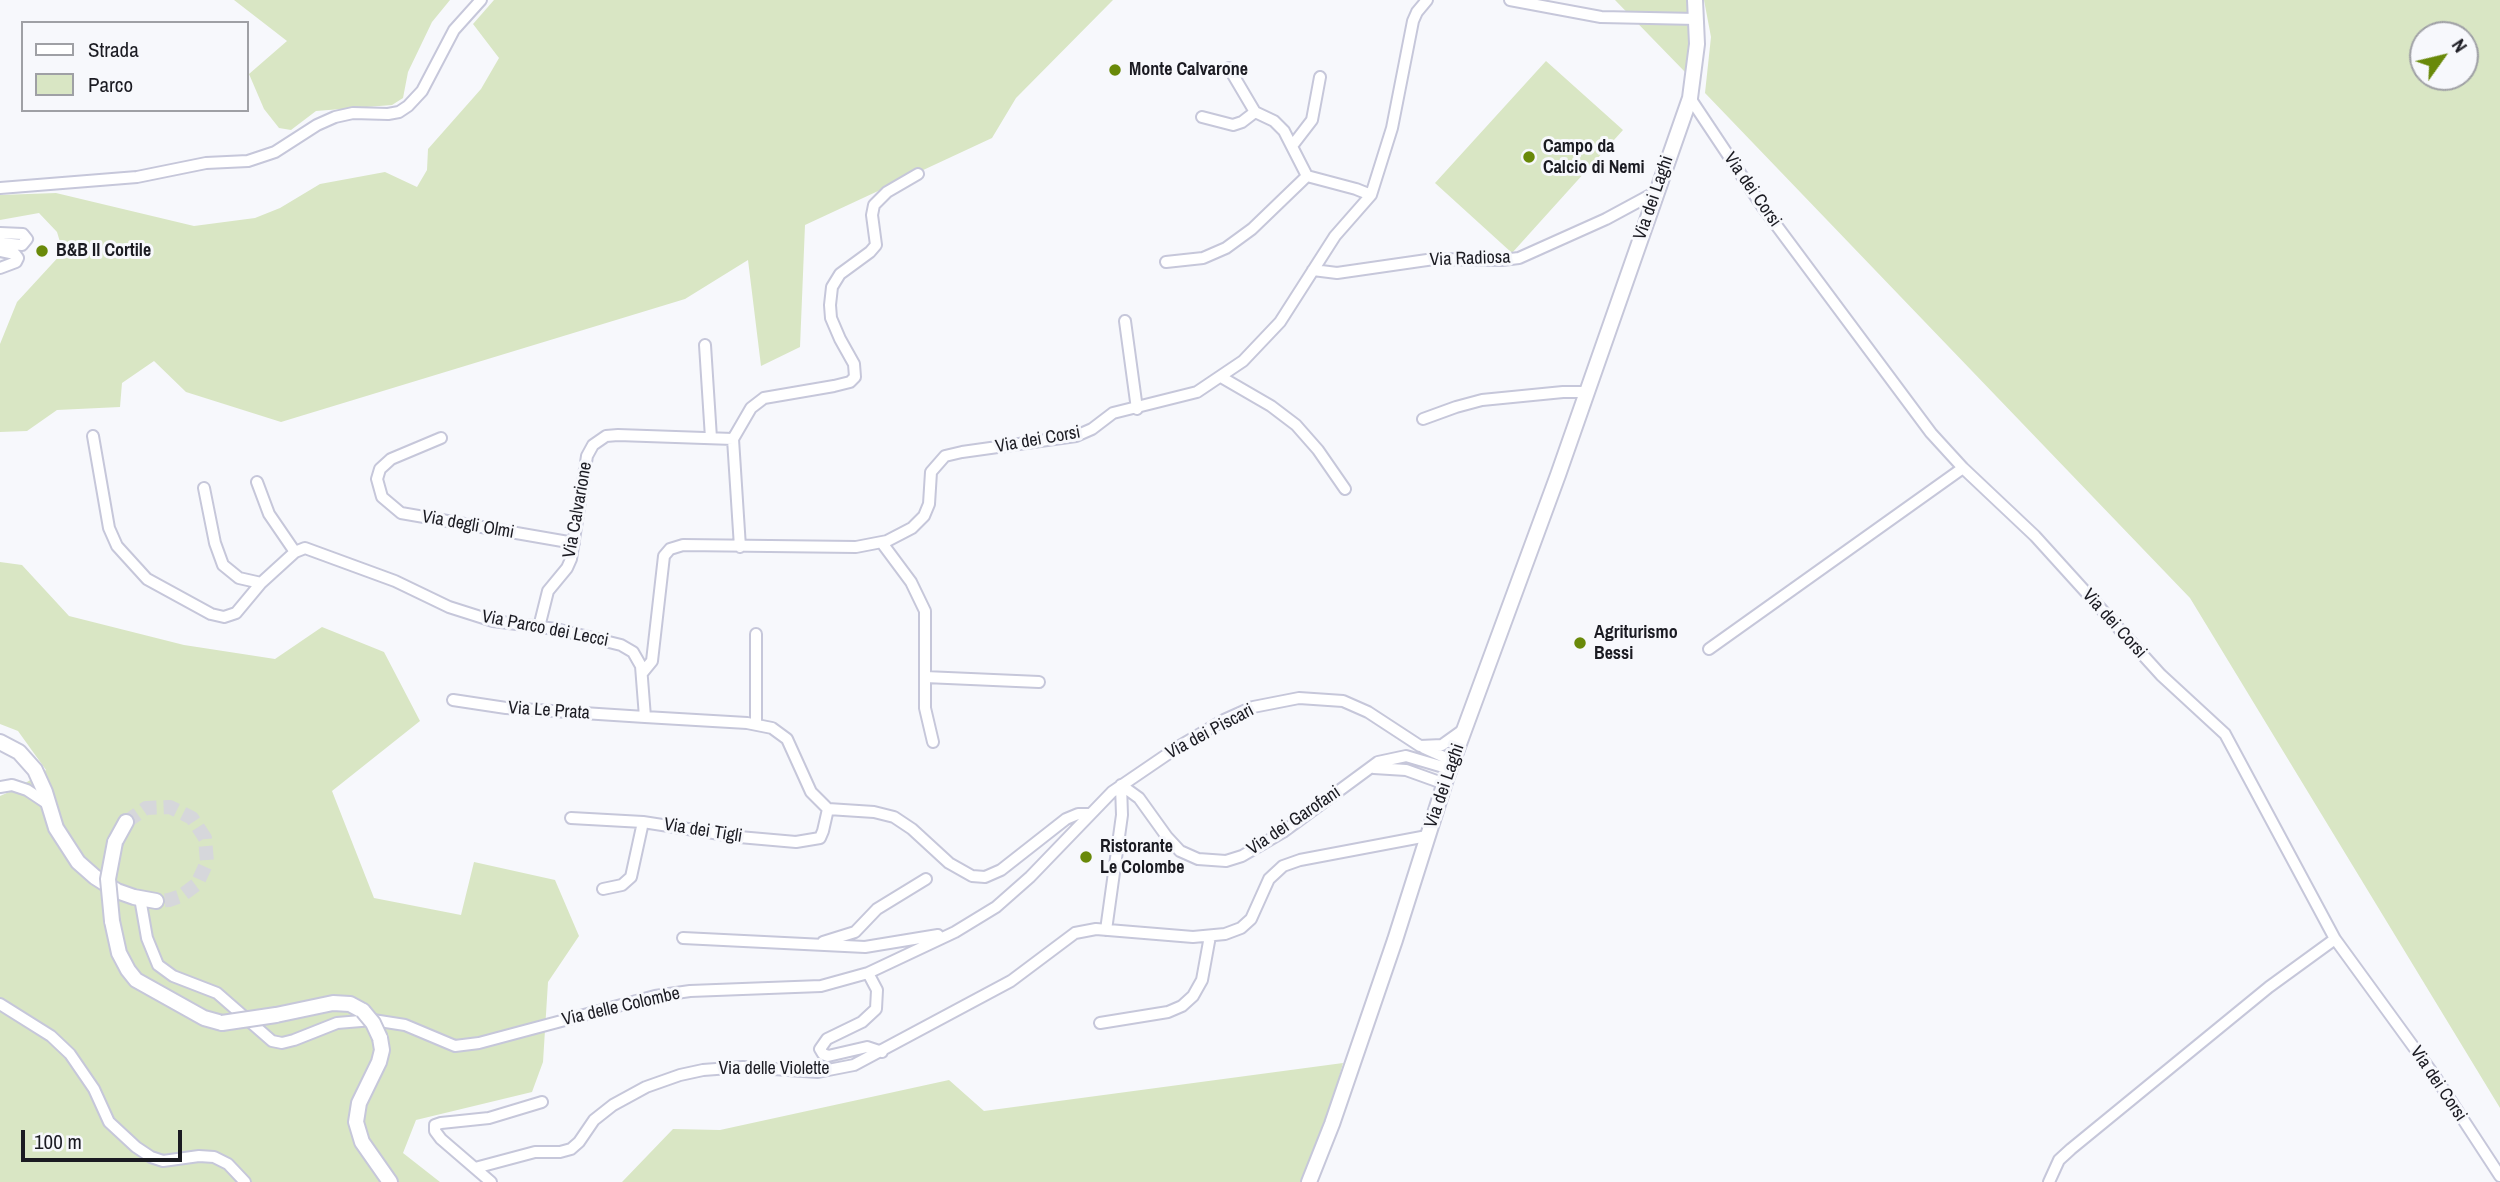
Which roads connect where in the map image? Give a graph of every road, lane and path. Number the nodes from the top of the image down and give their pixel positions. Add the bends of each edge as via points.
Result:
1 (481, 0) edge
2 (1427, 0) edge
3 (1510, 0) edge
4 (1695, 0) edge
5 (1697, 19) junction
6 (1229, 68) dead end
7 (1320, 77) dead end
8 (1690, 99) junction
9 (1255, 112) junction
10 (1202, 117) dead end
11 (1292, 146) junction
12 (918, 174) dead end
13 (1307, 176) junction
14 (0, 188) edge
15 (1656, 192) junction
16 (1371, 195) junction
17 (0, 233) edge
18 (0, 243) edge
19 (0, 251) edge
20 (1166, 262) dead end
21 (0, 268) edge
22 (1313, 270) junction
23 (1125, 321) dead end
24 (705, 345) dead end
25 (1221, 377) junction
26 (1587, 392) junction
27 (1137, 409) junction
28 (1423, 419) dead end
29 (93, 436) dead end
30 (441, 438) dead end
31 (712, 438) junction
32 (733, 439) junction
33 (1963, 468) junction
34 (257, 482) dead end
35 (204, 488) dead end
36 (1345, 489) dead end
37 (574, 543) junction
38 (882, 543) junction
39 (740, 547) junction
40 (295, 552) junction
41 (261, 583) junction
42 (539, 627) junction
43 (756, 634) dead end
44 (1709, 649) dead end
45 (643, 672) junction
46 (925, 677) junction
47 (1040, 681) dead end
48 (453, 700) dead end
49 (645, 717) junction
50 (756, 724) junction
51 (1465, 728) junction
52 (0, 742) edge
53 (933, 742) dead end
54 (1420, 746) junction
55 (1452, 765) junction
56 (1368, 769) junction
57 (1445, 784) junction
58 (1121, 785) junction
59 (0, 787) edge
60 (48, 804) junction
61 (828, 809) junction
62 (1089, 814) junction
63 (570, 818) dead end
64 (643, 821) junction
65 (123, 825) dead end
66 (1427, 836) junction
67 (926, 879) dead end
68 (603, 889) dead end
69 (140, 898) junction
70 (156, 901) tunnel mouth
71 (863, 924) junction
72 (1106, 930) junction
73 (955, 932) junction
74 (1210, 936) junction
75 (683, 938) dead end
76 (2335, 939) junction
77 (814, 944) junction
78 (874, 947) junction
79 (868, 973) junction
80 (0, 1004) edge
81 (1100, 1023) dead end
82 (882, 1052) junction
83 (542, 1102) dead end
84 (475, 1168) junction
85 (2500, 1176) edge
86 (245, 1182) edge
87 (390, 1182) edge
88 (491, 1182) edge
89 (1309, 1182) edge
90 (2049, 1182) edge

1 - 14 street via 454,30 422,91 399,112 335,117 283,148 248,161
2 - 16 street, Via dei Corsi via 1413,22 1392,128
3 - 5 street via 1601,18
4 - 5 main road, Via dei Laghi
5 - 8 main road, Via dei Laghi
6 - 9 street
7 - 11 street via 1312,120
8 - 15 main road, Via dei Laghi
8 - 33 street, Via dei Corsi via 1755,197 1903,398
9 - 10 street via 1233,125
9 - 11 street via 1278,124
11 - 13 street
12 - 32 street via 874,205 876,245 840,274 832,287 831,318 852,359 855,377 834,386 764,398 751,408
13 - 16 street
13 - 20 street via 1232,244 1203,258
15 - 22 street, Via Radiosa via 1519,258 1434,259 1347,272
15 - 26 main road, Via dei Laghi
16 - 22 street, Via dei Corsi
17 - 18 street via 23,233 27,239 22,244
19 - 21 street via 18,258
22 - 25 street, Via dei Corsi via 1267,337
23 - 27 street
24 - 31 street
25 - 27 street, Via dei Corsi via 1197,392
25 - 36 street via 1289,419
26 - 28 street via 1482,400
26 - 51 main road, Via dei Laghi
27 - 38 street, Via dei Corsi via 1109,415 1076,436 945,456 929,475 929,504 924,516 912,528
29 - 41 street via 112,538 144,576 224,617 236,613
30 - 37 street, Via degli Olmi via 391,459 380,469 377,479 382,497 401,513
31 - 32 street, Via Calvarione
31 - 37 street, Via Calvarione via 618,435 597,441 587,456
32 - 39 street
33 - 44 street
33 - 76 street, Via dei Corsi via 2035,536 2161,675 2225,734
34 - 40 street via 269,514
35 - 41 street via 223,565 239,578
37 - 42 street, Via Calvarione via 569,564 546,594
38 - 39 street, Via dei Corsi
38 - 46 street via 922,601
39 - 45 street, Via dei Corsi via 680,545 666,552 652,662
40 - 41 street
40 - 42 street, Via Parco dei Lecci via 310,549 493,621
42 - 45 street, Via Parco dei Lecci via 625,646 636,655
43 - 50 street
45 - 49 street
46 - 47 street
46 - 53 street
48 - 49 street, Via Le Prata
49 - 50 street
50 - 61 street via 787,739 811,792
51 - 54 street via 1442,745
51 - 55 main road, Via dei Laghi
52 - 60 main road via 30,762
54 - 55 street, Via dei Piscari
54 - 58 street, Via dei Piscari via 1350,703 1290,699 1253,707 1224,720
55 - 56 street, Via dei Garofani via 1406,757 1378,762
55 - 57 main road, Via dei Laghi
56 - 57 street via 1406,770
56 - 58 street, Via dei Garofani via 1283,832 1227,860 1198,859 1180,851 1139,798
57 - 66 main road, Via dei Laghi
58 - 62 street, Via delle Colombe
58 - 72 street via 1122,815
59 - 60 street via 27,790
60 - 69 main road via 62,839 78,862 112,888
61 - 62 street via 894,817 949,863 979,877 1006,867 1066,819
61 - 64 street, Via dei Tigli via 820,838 796,842
62 - 73 street, Via delle Colombe via 1015,892
63 - 64 street
64 - 68 street, Via dei Tigli via 631,877 622,885
65 - 87 main road, bridge via 108,879 119,953 128,970 136,980 204,1018 222,1023 333,1003 363,1011 373,1023 382,1050 359,1103 356,1126 364,1147
66 - 74 street, Via delle Violette via 1283,866 1269,879 1255,915 1247,923
66 - 89 main road, Via dei Laghi via 1387,965
67 - 71 street via 882,905
69 - 70 main road
69 - 79 street, Via delle Colombe via 148,944 158,965 173,976 217,993 264,1036 277,1042 337,1023 373,1020 405,1026 455,1046 479,1044 655,996 821,986
71 - 77 street via 847,935
71 - 78 street
72 - 74 street, Via delle Violette
72 - 82 street, Via delle Violette via 1087,929 1070,936 1012,981
73 - 78 street
73 - 79 street, Via delle Colombe
74 - 81 street via 1202,979 1187,1002 1168,1012
75 - 77 street
76 - 85 street, Via dei Corsi via 2438,1080
76 - 90 street via 2275,982 2071,1149 2059,1160
77 - 78 street
79 - 82 street via 877,990 873,1014 827,1039 820,1049 828,1056 867,1047
80 - 86 street via 66,1050 89,1081 109,1122 144,1153 163,1161 214,1157
82 - 84 street, Via delle Violette via 826,1071 743,1067 672,1077 603,1112 571,1149 535,1152
83 - 84 street via 489,1118 435,1125 439,1136
84 - 88 street

